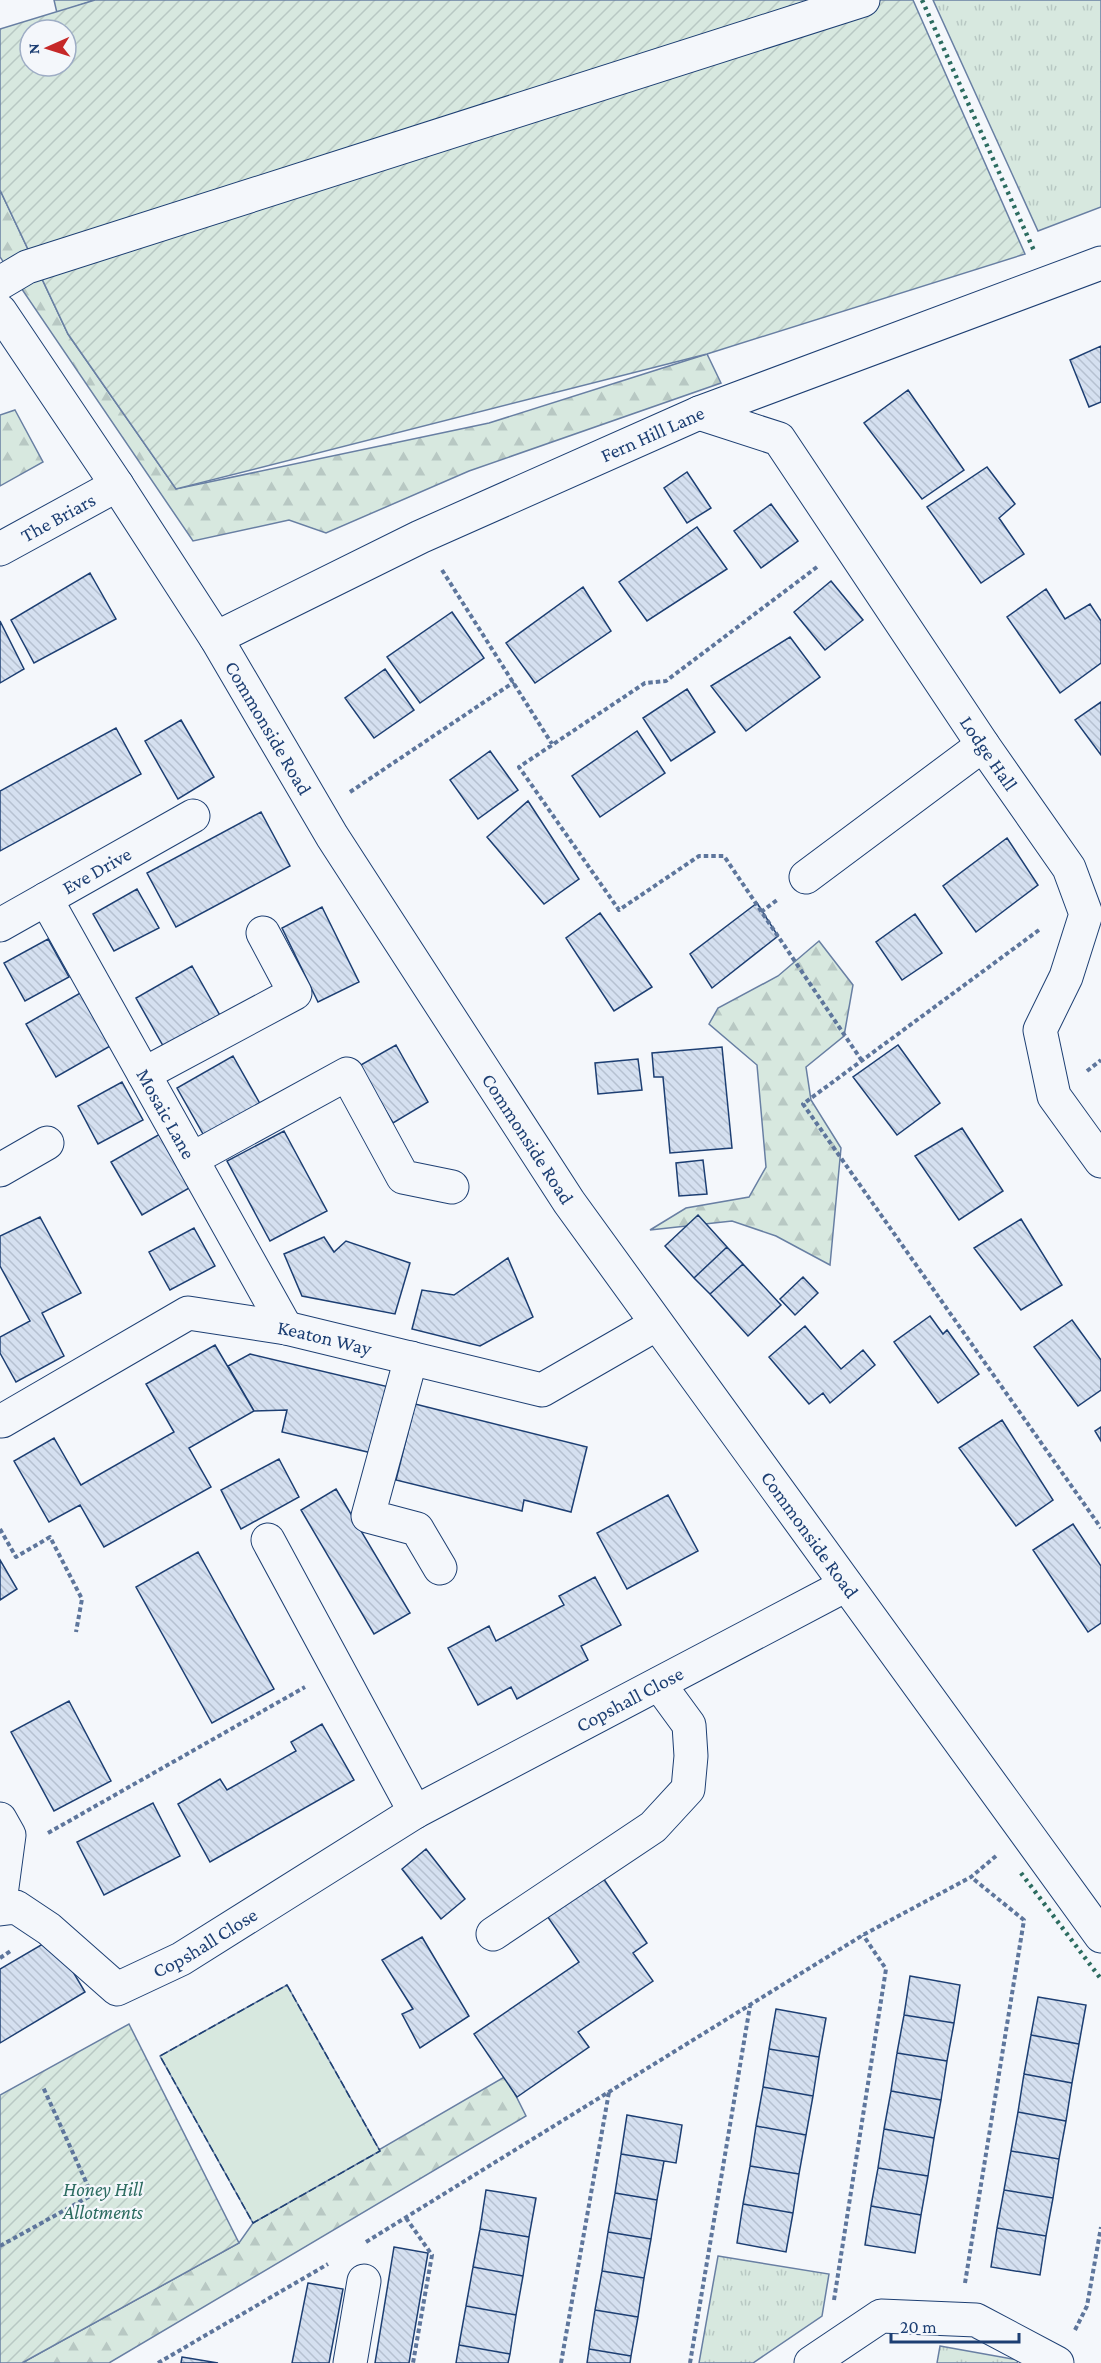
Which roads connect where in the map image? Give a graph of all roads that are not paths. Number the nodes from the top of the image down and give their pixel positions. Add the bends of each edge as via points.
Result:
1 (844, 3) edge
2 (1101, 263) edge
3 (0, 283) edge
4 (0, 311) edge
5 (699, 413) junction
6 (117, 484) junction
7 (0, 549) edge
8 (216, 638) junction
9 (984, 745) junction
10 (193, 816) dead end
11 (806, 877) dead end
12 (46, 898) junction
13 (0, 925) edge
14 (263, 933) dead end
15 (144, 1074) junction
16 (47, 1143) dead end
17 (192, 1159) junction
18 (1101, 1161) edge
19 (0, 1170) edge
20 (452, 1187) dead end
21 (655, 1325) junction
22 (286, 1328) junction
23 (411, 1358) junction
24 (1, 1419) edge
25 (268, 1540) dead end
26 (440, 1568) dead end
27 (846, 1585) junction
28 (659, 1684) junction
29 (414, 1812) junction
30 (0, 1818) edge
31 (0, 1902) edge
32 (0, 1909) edge
33 (493, 1934) dead end
34 (1101, 1936) edge
35 (364, 2280) dead end
36 (819, 2357) edge
37 (350, 2363) edge
38 (1057, 2363) edge

1 - 3 street via 27,267
2 - 5 street, Fern Hill Lane
4 - 6 street, Commonside Road
5 - 8 street, Fern Hill Lane via 420,537
5 - 9 street, Lodge Hall via 778,439
6 - 7 street, The Briars
6 - 8 street, Commonside Road
8 - 21 street, Commonside Road via 320,813 568,1202
9 - 11 street
9 - 18 street, Lodge Hall via 1070,868 1086,914 1066,977 1040,1030 1054,1096
10 - 12 street, Eve Drive
12 - 13 street, Eve Drive
12 - 15 street, Mosaic Lane
14 - 15 street via 295,993
15 - 17 street, Mosaic Lane
16 - 19 street
17 - 20 street via 347,1074 403,1176
17 - 22 street, Mosaic Lane
21 - 23 street, Keaton Way via 542,1390
21 - 27 street, Commonside Road
22 - 23 street, Keaton Way
22 - 24 street, Keaton Way via 188,1313
23 - 26 street via 369,1516 417,1529
25 - 29 street
27 - 28 street, Copshall Close
27 - 34 street, Commonside Road
28 - 29 street, Copshall Close
28 - 33 street via 689,1725 688,1789 653,1827
29 - 32 street, Copshall Close via 181,1959 117,1989 49,1929 16,1907
30 - 31 street via 9,1834
35 - 37 street
36 - 38 street via 881,2316 976,2320

